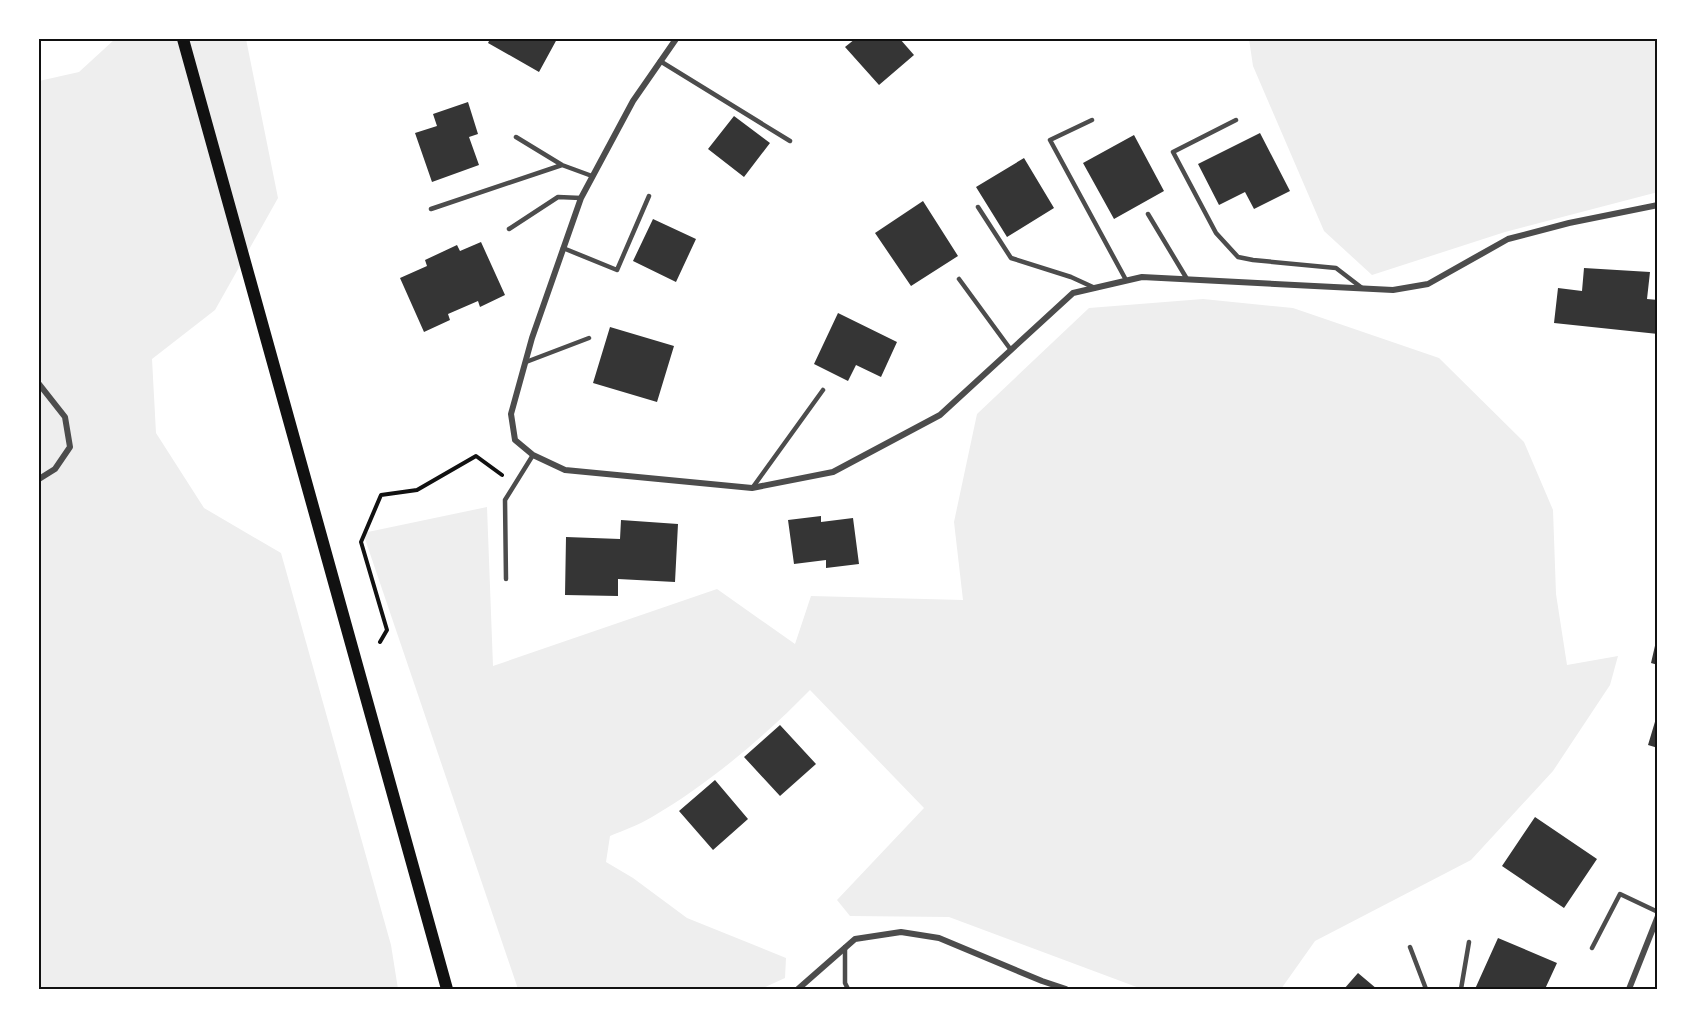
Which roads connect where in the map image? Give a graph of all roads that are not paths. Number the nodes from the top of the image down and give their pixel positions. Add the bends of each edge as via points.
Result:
1 (183, 39) edge
2 (676, 39) edge
3 (660, 61) junction
4 (1092, 120) dead end
5 (1236, 120) dead end
6 (516, 137) dead end
7 (790, 141) dead end
8 (562, 165) junction
9 (592, 176) junction
10 (649, 196) dead end
11 (580, 198) junction
12 (1658, 206) edge
13 (978, 207) dead end
14 (431, 209) dead end
15 (1148, 214) dead end
16 (509, 229) dead end
17 (563, 248) junction
18 (959, 279) dead end
19 (1187, 279) junction
20 (1126, 280) junction
21 (1095, 288) junction
22 (1363, 289) junction
23 (589, 338) dead end
24 (1011, 350) junction
25 (526, 362) junction
26 (39, 384) edge
27 (823, 390) dead end
28 (533, 455) junction
29 (39, 479) edge
30 (752, 488) junction
31 (506, 579) dead end
32 (1658, 914) edge
33 (1468, 942) dead end
34 (845, 947) junction
35 (1410, 947) dead end
36 (1592, 948) dead end
37 (447, 989) edge
38 (798, 989) edge
39 (848, 989) edge
40 (1066, 989) edge
41 (1426, 989) edge
42 (1461, 989) edge
43 (1629, 989) edge

1 - 37 main road
2 - 3 street
3 - 7 lane
3 - 9 street
4 - 20 lane via 1050,140
5 - 22 lane via 1173,152 1216,234 1238,257 1336,267
6 - 8 lane
8 - 9 lane
8 - 14 lane
9 - 11 street
10 - 17 lane via 617,270
11 - 16 lane via 558,197
11 - 17 street
12 - 22 street via 1508,239 1428,285
13 - 21 lane via 1011,258
15 - 19 lane
17 - 25 street
18 - 24 lane
19 - 20 street
19 - 22 street
20 - 21 street
21 - 24 street via 1073,293
23 - 25 lane
24 - 30 street via 940,415 911,431 833,472
25 - 28 street via 511,414 515,440
26 - 29 street via 65,417 70,447 55,469
27 - 30 lane
28 - 30 street via 565,470
28 - 31 lane via 505,500
32 - 36 lane via 1620,894
32 - 43 street
33 - 42 lane
34 - 38 street
34 - 39 lane
34 - 40 street via 855,939 901,932 939,938
35 - 41 lane

